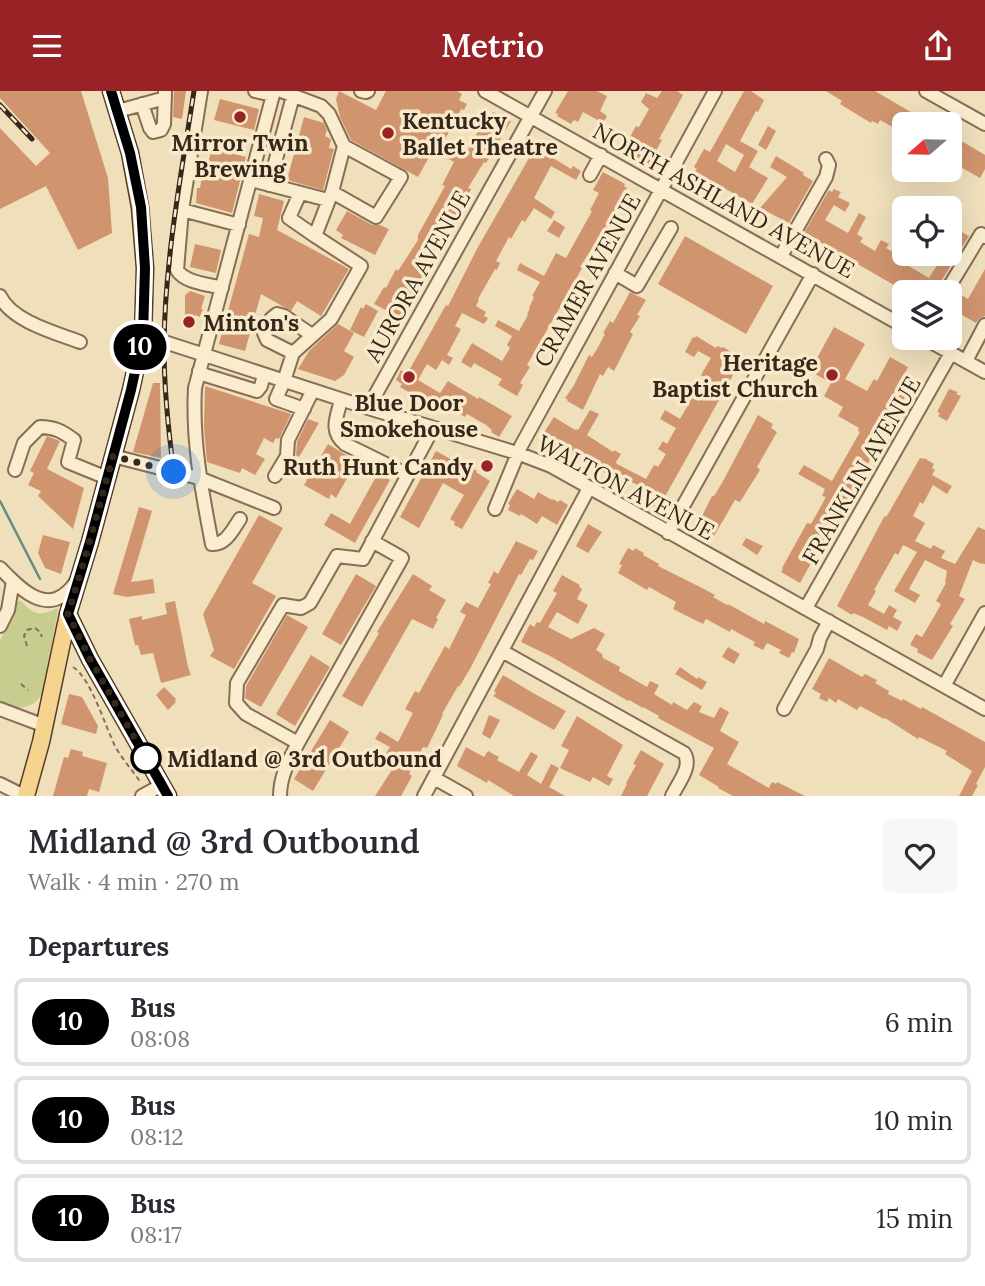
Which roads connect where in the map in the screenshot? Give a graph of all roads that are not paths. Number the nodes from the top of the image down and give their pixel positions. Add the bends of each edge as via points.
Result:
1 (111, 91) edge
2 (201, 91) edge
3 (255, 91) edge
4 (361, 91) edge
5 (368, 91) edge
6 (485, 91) edge
7 (545, 91) edge
8 (715, 91) edge
9 (926, 91) edge
10 (280, 93) edge
11 (165, 94) edge
12 (142, 104) junction
13 (118, 111) junction
14 (531, 116) junction
15 (985, 124) edge
16 (344, 146) junction
17 (601, 155) junction
18 (826, 159) dead end
19 (590, 175) dead end
20 (251, 180) junction
21 (269, 185) junction
22 (661, 189) junction
23 (300, 193) junction
24 (330, 196) junction
25 (182, 210) junction
26 (239, 225) junction
27 (671, 228) dead end
28 (985, 237) edge
29 (319, 238) junction
30 (781, 256) junction
31 (615, 273) junction
32 (813, 274) junction
33 (953, 280) edge
34 (222, 288) junction
35 (0, 296) edge
36 (892, 320) edge
37 (985, 325) edge
38 (143, 335) junction
39 (312, 335) junction
40 (80, 342) dead end
41 (946, 350) edge
42 (293, 353) junction
43 (951, 353) junction
44 (204, 355) junction
45 (965, 361) junction
46 (199, 371) junction
47 (985, 372) edge
48 (264, 375) junction
49 (285, 381) junction
50 (313, 390) junction
51 (341, 400) junction
52 (368, 408) junction
53 (304, 409) junction
54 (433, 428) junction
55 (517, 453) junction
56 (113, 456) junction
57 (15, 470) dead end
58 (408, 475) junction
59 (275, 476) dead end
60 (107, 478) junction
61 (199, 478) junction
62 (589, 488) junction
63 (274, 509) dead end
64 (495, 509) dead end
65 (240, 519) dead end
66 (668, 533) junction
67 (372, 541) junction
68 (0, 568) edge
69 (78, 579) junction
70 (13, 581) junction
71 (807, 608) junction
72 (985, 613) edge
73 (68, 614) junction
74 (829, 621) junction
75 (0, 626) edge
76 (502, 651) junction
77 (944, 686) junction
78 (0, 709) edge
79 (784, 709) dead end
80 (985, 709) edge
81 (45, 726) junction
82 (298, 743) junction
83 (434, 778) junction
84 (0, 784) edge
85 (165, 790) edge
86 (143, 792) edge
87 (25, 796) edge
88 (280, 796) edge
89 (424, 796) edge
90 (466, 796) edge
91 (672, 796) edge

1 - 13 main road
2 - 25 street
3 - 10 street
4 - 5 street
6 - 14 street, NORTH ASHLAND AVENUE
7 - 14 street, AURORA AVENUE
8 - 22 street, CRAMER AVENUE
9 - 15 street
10 - 16 street via 321,106
10 - 20 street
10 - 21 street
11 - 12 street
11 - 12 street via 161,129 153,132
12 - 13 street
13 - 38 main road via 141,207
14 - 17 street, NORTH ASHLAND AVENUE
14 - 52 street, AURORA AVENUE
16 - 24 street
16 - 24 street via 401,177 376,217
17 - 19 street
17 - 22 street, NORTH ASHLAND AVENUE
18 - 30 street via 826,177
20 - 21 street
20 - 26 street
21 - 23 street
22 - 30 street, NORTH ASHLAND AVENUE
22 - 31 street, CRAMER AVENUE
23 - 24 street
23 - 29 street via 289,218
24 - 29 street
25 - 26 street
25 - 34 street via 179,274
26 - 34 street
27 - 31 street via 637,286
28 - 33 street via 981,234
29 - 39 street via 361,266 331,319
30 - 32 street, NORTH ASHLAND AVENUE
31 - 55 street, CRAMER AVENUE
32 - 36 street, NORTH ASHLAND AVENUE
32 - 66 street
34 - 44 street
35 - 40 street via 29,324
37 - 45 street
38 - 44 street, WALTON AVENUE
38 - 56 main road
39 - 42 street
39 - 42 street via 284,316 271,319 264,333 267,340
41 - 43 street
42 - 49 street
43 - 45 street
43 - 71 street, FRANKLIN AVENUE
44 - 46 street
44 - 48 street, WALTON AVENUE
45 - 47 street
46 - 48 street via 257,391
46 - 61 street via 194,411
48 - 49 street, WALTON AVENUE
49 - 50 street, WALTON AVENUE
49 - 53 street via 276,399
50 - 51 street, WALTON AVENUE
50 - 53 street
51 - 52 street, WALTON AVENUE
51 - 58 street via 335,430 338,439
52 - 54 street, WALTON AVENUE
53 - 59 street
54 - 55 street, WALTON AVENUE
54 - 58 street
55 - 62 street, WALTON AVENUE
55 - 64 street, CRAMER AVENUE
56 - 60 main road
56 - 61 street
57 - 60 street via 24,443 40,427 51,427 74,440 68,462
58 - 67 street
60 - 69 main road
61 - 63 street
61 - 65 street via 212,544 224,541
62 - 66 street, WALTON AVENUE
62 - 76 street
66 - 71 street, WALTON AVENUE
67 - 82 street via 401,558
67 - 82 street via 363,558 337,556 310,603 301,608 283,605 237,683 236,703 246,714
68 - 70 street
69 - 70 street via 63,597 46,599 32,596
69 - 73 main road
70 - 75 street via 9,610
71 - 74 street, WALTON AVENUE
72 - 77 street
73 - 81 main road
73 - 85 main road
74 - 77 street, WALTON AVENUE
74 - 79 street
76 - 83 street
76 - 91 street via 684,753 688,765
77 - 80 street, WALTON AVENUE
78 - 81 street
81 - 87 main road
82 - 88 street via 284,769
83 - 89 street
83 - 90 street
84 - 87 street
85 - 86 street

